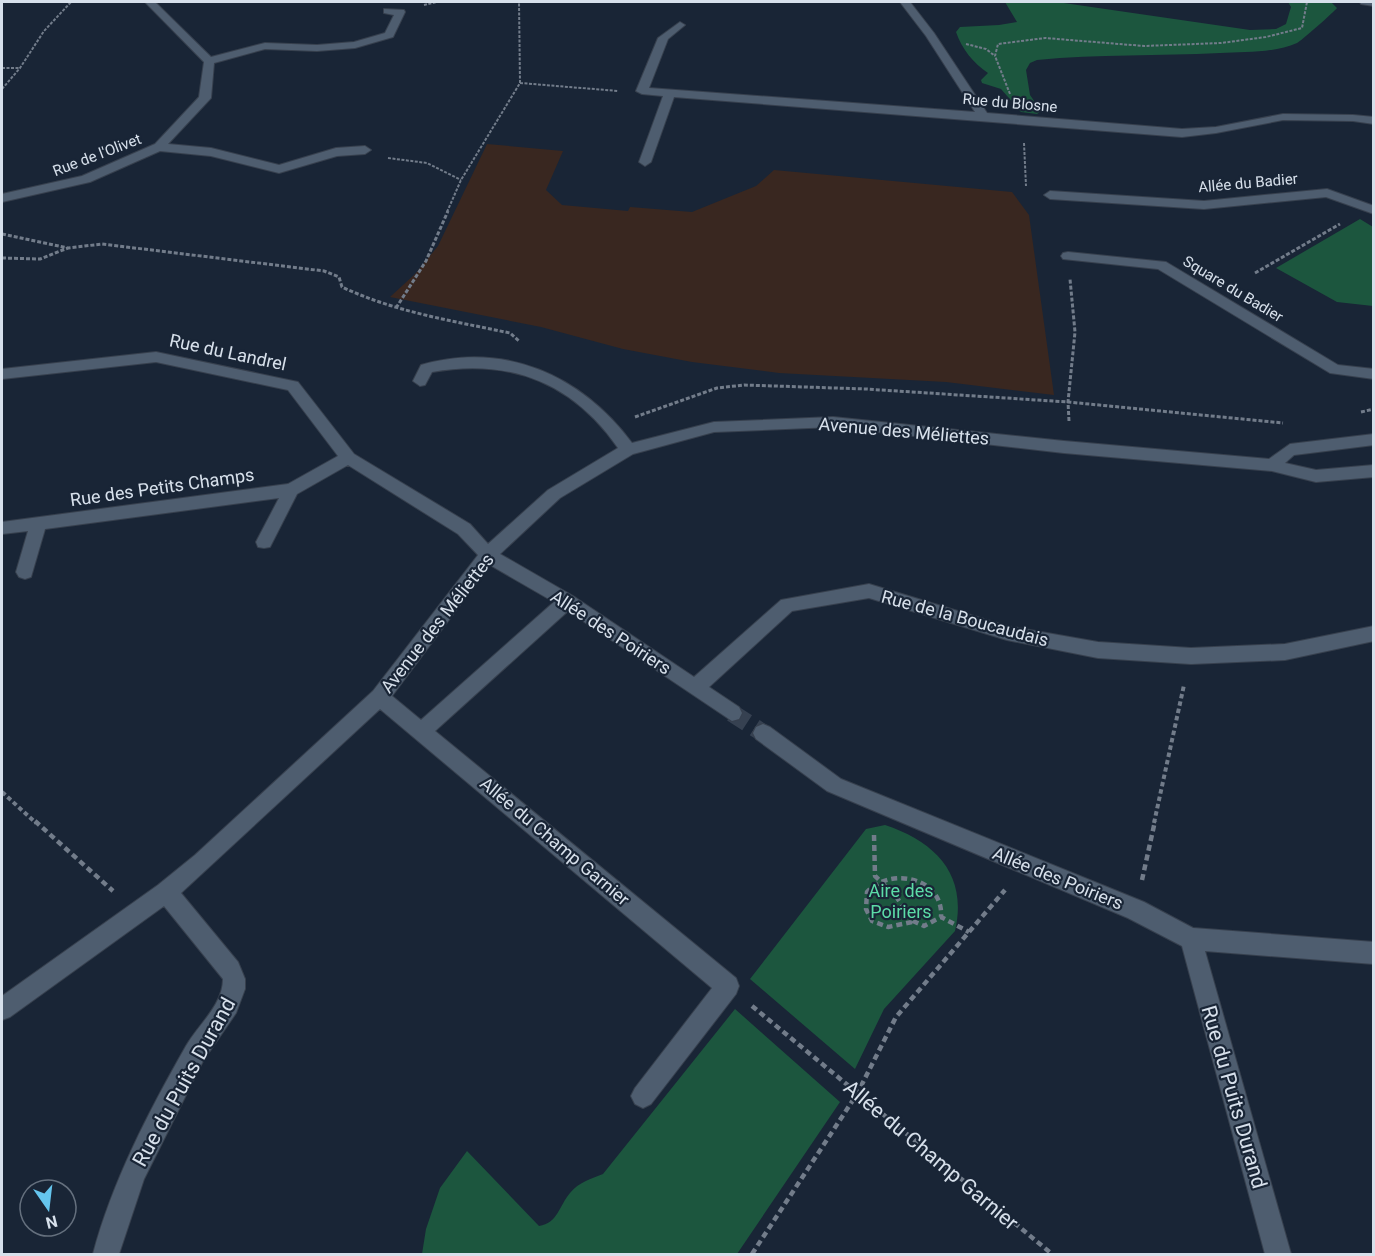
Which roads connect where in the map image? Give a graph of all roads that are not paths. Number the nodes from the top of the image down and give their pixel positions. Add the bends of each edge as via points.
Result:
1 (150, 2) edge
2 (905, 2) edge
3 (1365, 2) edge
4 (1374, 3) edge
5 (388, 11) dead end
6 (680, 26) dead end
7 (209, 61) junction
8 (670, 93) junction
9 (983, 116) junction
10 (1374, 121) edge
11 (159, 147) junction
12 (365, 150) road end
13 (645, 162) dead end
14 (1050, 195) dead end
15 (2, 198) edge
16 (1374, 210) edge
17 (1068, 256) dead end
18 (2, 374) edge
19 (1374, 374) edge
20 (420, 381) dead end
21 (1373, 440) edge
22 (628, 450) junction
23 (348, 458) junction
24 (1272, 465) junction
25 (1374, 471) edge
26 (291, 490) junction
27 (38, 523) junction
28 (2, 528) edge
29 (264, 542) dead end
30 (488, 555) junction
31 (25, 572) dead end
32 (567, 601) junction
33 (1374, 633) edge
34 (695, 688) junction
35 (380, 697) junction
36 (732, 713) tunnel mouth
37 (423, 730) junction
38 (763, 733) tunnel mouth
39 (166, 892) junction
40 (1191, 939) junction
41 (1374, 953) edge
42 (2, 1009) edge
43 (643, 1096) dead end
44 (106, 1254) edge
45 (1278, 1254) edge

1 - 7 street
2 - 9 street
3 - 4 street
5 - 7 street via 400,12 389,34 355,45 264,46
6 - 8 street, Rue du Blosne via 663,38 642,92
7 - 11 street, Rue de l'Olivet via 205,98
8 - 9 street, Rue du Blosne
8 - 13 street
9 - 10 street, Rue du Blosne via 1182,133 1283,117
11 - 12 street via 211,152 279,169 336,152
11 - 15 street, Rue de l'Olivet via 86,179
14 - 16 street, Allée du Badier via 1204,205 1327,193
17 - 19 street, Square du Badier via 1161,265 1335,370
18 - 23 street, Rue du Landrel via 156,357 293,386
20 - 22 street via 426,368 455,362 522,367 568,388 605,419
21 - 24 street via 1290,450
22 - 24 street, Avenue des Méliettes via 714,427 833,422
22 - 30 street, Avenue des Méliettes via 554,494
23 - 26 street, Rue des Petits Champs
23 - 30 street, Rue du Landrel via 465,529
24 - 25 street, Avenue des Méliettes via 1316,476
26 - 27 street, Rue des Petits Champs
26 - 29 street
27 - 28 street, Rue des Petits Champs
27 - 31 street
30 - 32 street, Allée des Poiriers
30 - 35 street, Avenue des Méliettes
32 - 34 street, Allée des Poiriers
32 - 37 street
33 - 34 street, Rue de la Boucaudais via 1285,652 1191,656 1098,650 1007,633 869,591 787,605
34 - 36 street, Allée des Poiriers
35 - 37 street, Allée du Champ Garnier
35 - 39 street, Avenue des Méliettes
37 - 43 street, Allée du Champ Garnier via 728,986
38 - 40 street, Allée des Poiriers via 834,785 1136,910
39 - 42 street, Avenue des Méliettes
39 - 44 street, Rue du Puits Durand via 230,970 234,989 228,1005 195,1053 138,1165
40 - 41 street, Allée des Poiriers
40 - 45 street, Rue du Puits Durand

